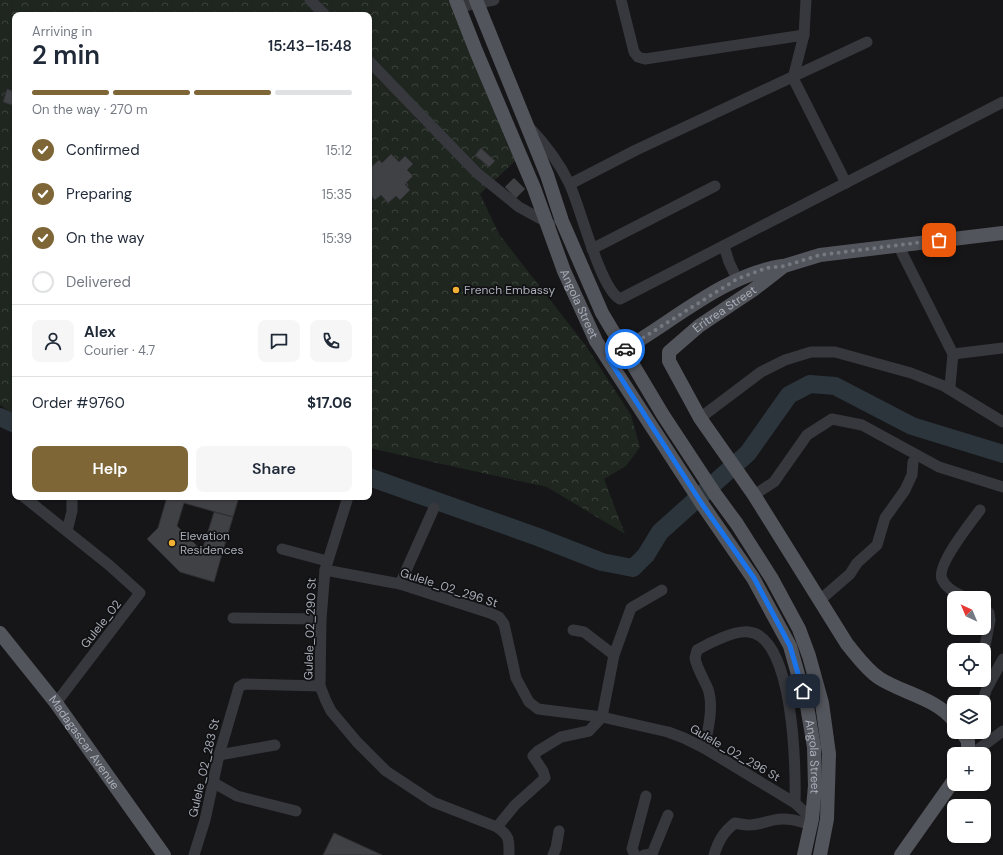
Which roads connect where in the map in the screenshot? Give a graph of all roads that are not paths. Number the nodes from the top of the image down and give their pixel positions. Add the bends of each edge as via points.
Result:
1 (310, 0) edge
2 (494, 0) edge
3 (621, 0) edge
4 (806, 0) edge
5 (476, 1) edge
6 (457, 3) edge
7 (322, 12) edge
8 (804, 35) junction
9 (867, 42) dead end
10 (372, 64) edge
11 (793, 78) junction
12 (1003, 102) edge
13 (526, 123) junction
14 (846, 183) junction
15 (570, 184) junction
16 (715, 186) dead end
17 (562, 221) junction
18 (548, 225) junction
19 (1003, 233) edge
20 (724, 246) junction
21 (898, 246) junction
22 (592, 249) junction
23 (784, 266) junction
24 (737, 279) junction
25 (1003, 348) edge
26 (624, 349) junction
27 (953, 354) junction
28 (608, 358) junction
29 (950, 386) dead end
30 (700, 418) junction
31 (1003, 422) edge
32 (913, 462) dead end
33 (1003, 487) edge
34 (754, 495) junction
35 (28, 500) edge
36 (72, 500) edge
37 (347, 500) edge
38 (434, 508) dead end
39 (980, 510) dead end
40 (67, 531) junction
41 (282, 549) dead end
42 (326, 565) junction
43 (400, 584) junction
44 (662, 590) dead end
45 (953, 591) edge
46 (820, 600) junction
47 (233, 618) dead end
48 (321, 619) junction
49 (573, 630) dead end
50 (0, 632) edge
51 (614, 655) junction
52 (1003, 661) edge
53 (991, 676) edge
54 (320, 686) junction
55 (56, 703) junction
56 (947, 715) edge
57 (602, 717) junction
58 (1003, 731) edge
59 (968, 743) edge
60 (275, 745) dead end
61 (704, 748) junction
62 (219, 755) junction
63 (214, 783) junction
64 (821, 787) junction
65 (947, 790) edge
66 (646, 796) dead end
67 (795, 803) junction
68 (296, 811) dead end
69 (668, 815) dead end
70 (812, 822) junction
71 (497, 827) junction
72 (559, 831) dead end
73 (164, 855) edge
74 (194, 855) edge
75 (509, 855) edge
76 (553, 855) edge
77 (635, 855) edge
78 (644, 855) edge
79 (714, 855) edge
80 (804, 855) edge
81 (820, 855) edge
82 (901, 855) edge

1 - 7 street
2 - 5 street
3 - 8 street via 634,52 638,57 645,59
4 - 8 street
5 - 6 street
5 - 13 main road
6 - 18 main road, Angola Street
8 - 11 street
9 - 11 street
10 - 18 street via 477,173 519,207
11 - 14 street
11 - 15 street via 636,150
12 - 14 street
13 - 15 street via 552,152
13 - 17 main road
14 - 20 street
15 - 22 street
16 - 22 street
17 - 18 street
17 - 26 main road via 602,313
18 - 28 main road, Angola Street via 581,310 596,341
19 - 21 main road, Eritrea Street
20 - 22 street via 620,299 612,293
20 - 24 street
21 - 23 main road, Eritrea Street via 820,255
21 - 27 street
23 - 24 main road via 766,268
23 - 30 main road, Eritrea Street via 699,326 668,352 669,361
24 - 26 main road
25 - 27 street
26 - 28 main road
26 - 64 main road via 663,415 772,579 799,629 822,703 829,754
27 - 29 street
28 - 64 main road, Angola Street via 754,578 790,646 807,706
30 - 31 street via 761,372 785,360 811,352 835,352 911,373 944,386
30 - 34 main road
32 - 46 street via 912,475 905,490 885,518 876,545 857,563 850,574
33 - 34 street via 939,467 862,425 832,419 807,435 774,482
34 - 46 main road
35 - 40 street, Gulele_02
36 - 40 street
37 - 42 street, Gulele_02_290 St
38 - 43 street
39 - 45 street via 963,532 941,570 941,578 947,588
40 - 55 street, Gulele_02 via 140,593
41 - 42 street, Gulele_02_296 St
42 - 43 street, Gulele_02_296 St
42 - 48 street, Gulele_02_290 St
43 - 57 street, Gulele_02_296 St via 499,617 504,624 516,678 529,702 538,710
44 - 51 street via 631,608
46 - 56 main road via 847,644 864,665 879,678 933,704
47 - 48 street
48 - 54 street, Gulele_02_290 St
49 - 51 street via 584,632
50 - 55 main road, Madagascar Avenue
51 - 57 street
52 - 53 street
54 - 62 street, Gulele_02_283 St via 239,686
54 - 71 street, Gulele_02_290 St via 331,711 386,771 433,802
55 - 73 main road, Madagascar Avenue
57 - 61 street, Gulele_02_296 St via 668,732
57 - 71 street via 589,730 561,737 533,756 545,778 515,805
58 - 59 street
60 - 62 street
61 - 67 street, Gulele_02_296 St
61 - 67 street via 710,707 708,691 695,658 698,650 716,639 742,633 748,632 759,636 768,644 780,669 791,713 796,769
62 - 63 street, Gulele_02_283 St
63 - 68 street via 237,796
63 - 74 street, Gulele_02_283 St
64 - 70 main road, Angola Street
64 - 81 main road via 827,818
65 - 82 main road
66 - 77 street via 632,849
67 - 70 street, Gulele_02_296 St
69 - 78 street via 652,854
70 - 79 street via 775,820 751,826 734,823 719,841
70 - 80 main road, Angola Street
71 - 75 street via 506,833
72 - 76 street

